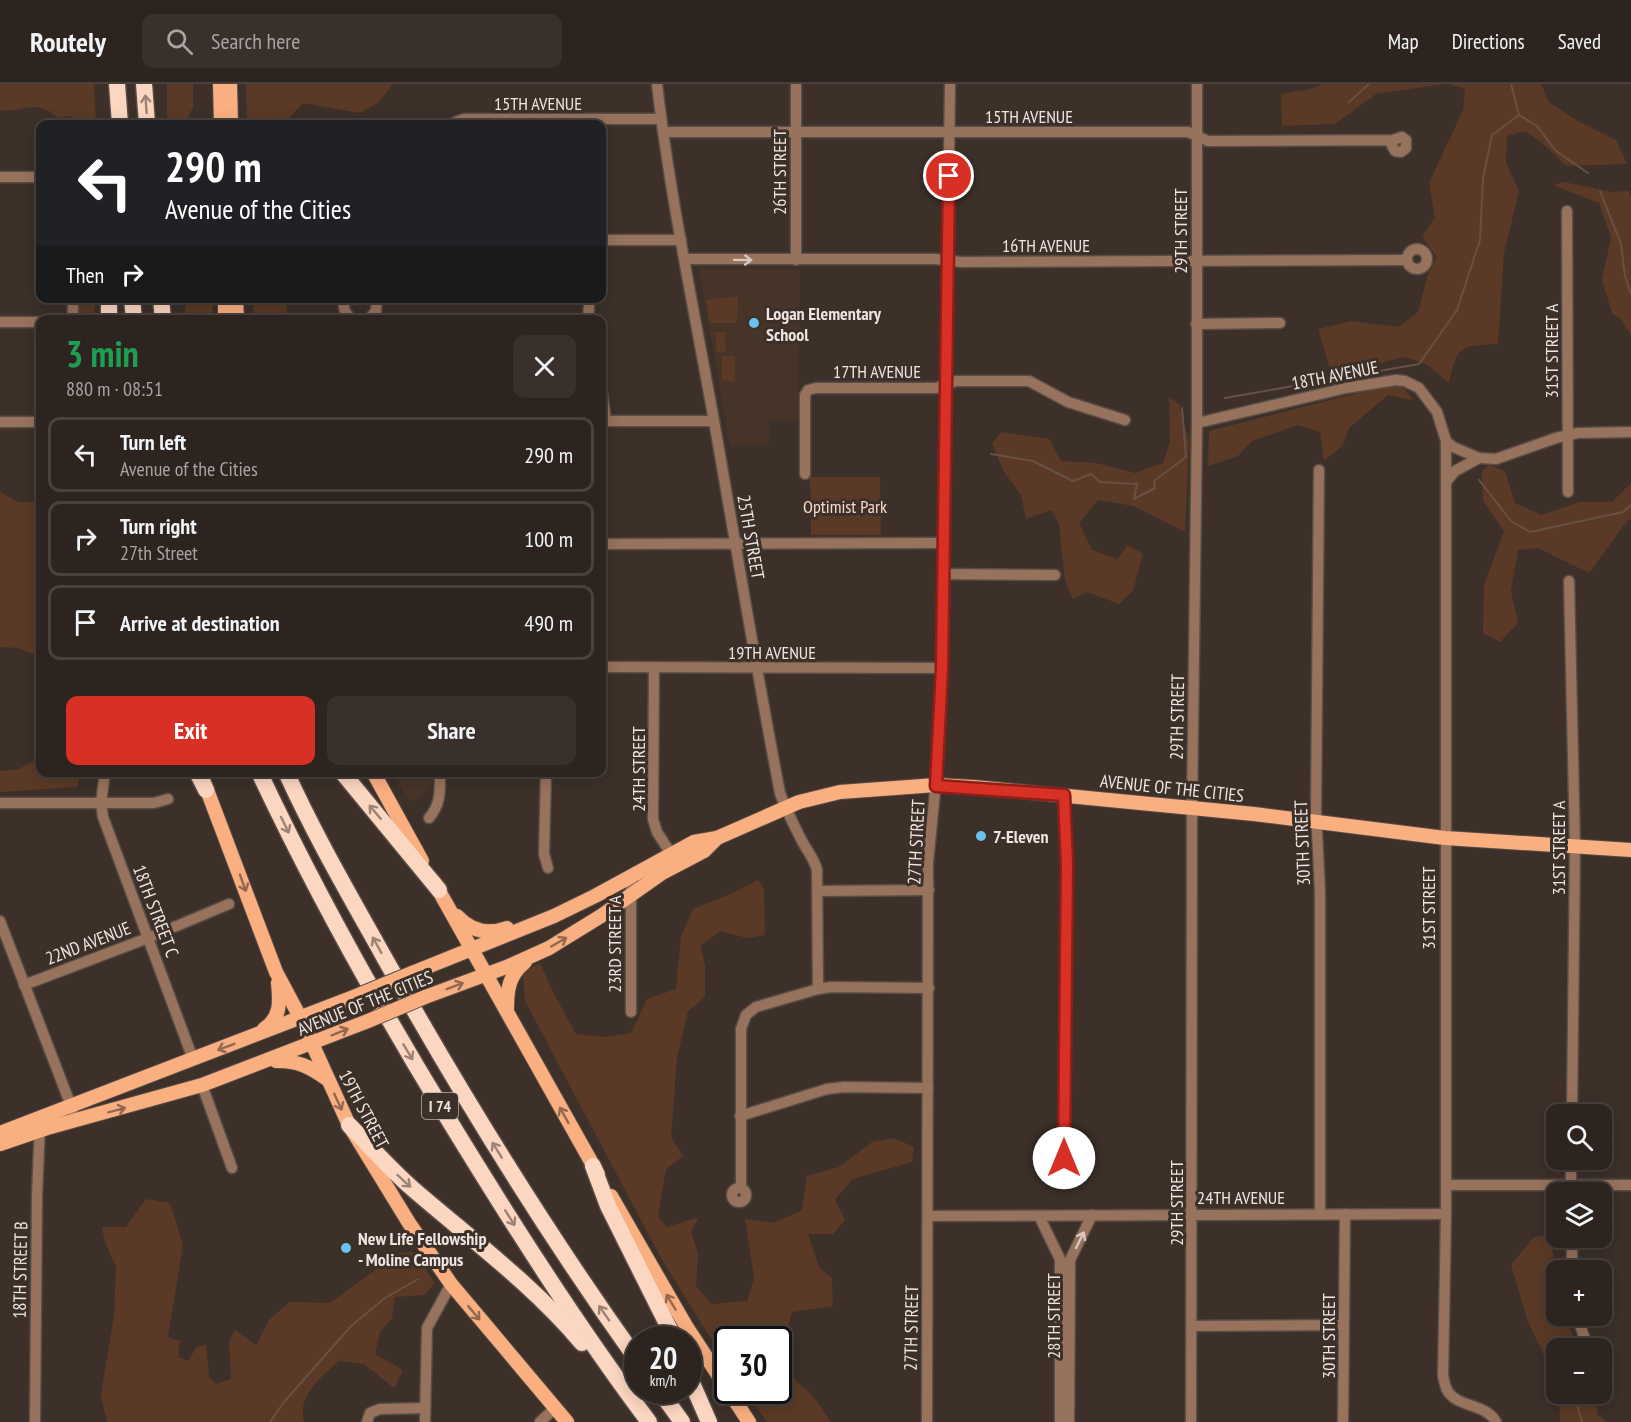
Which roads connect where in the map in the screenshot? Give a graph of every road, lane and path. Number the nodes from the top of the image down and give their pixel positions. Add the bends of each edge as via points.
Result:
1 (144, 84) edge
2 (220, 84) edge
3 (230, 84) edge
4 (657, 84) edge
5 (796, 84) edge
6 (950, 84) edge
7 (1197, 84) edge
8 (117, 86) edge
9 (661, 119) junction
10 (113, 120) edge
11 (120, 120) edge
12 (147, 120) edge
13 (221, 120) edge
14 (231, 120) edge
15 (461, 120) edge
16 (796, 131) junction
17 (663, 132) junction
18 (949, 133) junction
19 (1197, 136) junction
20 (1393, 140) dead end
21 (0, 177) edge
22 (36, 177) edge
23 (1567, 211) dead end
24 (606, 240) edge
25 (681, 240) junction
26 (685, 259) junction
27 (796, 260) junction
28 (947, 260) junction
29 (1407, 260) dead end
30 (1196, 261) junction
31 (589, 305) dead end
32 (588, 315) edge
33 (0, 322) edge
34 (36, 322) edge
35 (1280, 323) dead end
36 (1196, 324) junction
37 (945, 385) junction
38 (1125, 420) dead end
39 (606, 421) edge
40 (714, 421) junction
41 (0, 422) edge
42 (36, 422) edge
43 (1197, 423) junction
44 (1631, 432) edge
45 (1568, 435) junction
46 (1446, 441) junction
47 (1479, 458) junction
48 (1319, 470) dead end
49 (805, 474) dead end
50 (1447, 481) junction
51 (1568, 492) dead end
52 (943, 543) junction
53 (606, 544) edge
54 (736, 544) junction
55 (944, 574) junction
56 (1055, 575) dead end
57 (1569, 581) dead end
58 (606, 667) edge
59 (654, 668) junction
60 (756, 668) junction
61 (942, 668) junction
62 (104, 777) edge
63 (201, 777) edge
64 (262, 777) edge
65 (288, 777) edge
66 (346, 777) edge
67 (376, 777) edge
68 (440, 777) edge
69 (546, 777) edge
70 (936, 786) junction
71 (206, 790) joint
72 (1064, 795) junction
73 (168, 799) dead end
74 (0, 802) edge
75 (101, 803) junction
76 (785, 807) junction
77 (1192, 809) junction
78 (429, 818) dead end
79 (1317, 822) junction
80 (1445, 838) junction
81 (1575, 846) junction
82 (1631, 850) edge
83 (674, 860) junction
84 (548, 868) dead end
85 (631, 877) junction
86 (930, 890) junction
87 (818, 891) junction
88 (631, 894) junction
89 (442, 897) junction
90 (229, 904) dead end
91 (0, 921) edge
92 (148, 938) junction
93 (472, 950) junction
94 (538, 953) junction
95 (276, 972) junction
96 (486, 974) junction
97 (24, 985) junction
98 (929, 988) junction
99 (818, 989) junction
100 (507, 1011) junction
101 (630, 1012) dead end
102 (300, 1017) junction
103 (255, 1036) junction
104 (312, 1044) junction
105 (194, 1059) junction
106 (268, 1062) junction
107 (328, 1079) junction
108 (202, 1085) junction
109 (928, 1088) junction
110 (1572, 1104) edge
111 (74, 1113) junction
112 (740, 1116) junction
113 (40, 1124) junction
114 (349, 1125) junction
115 (0, 1133) edge
116 (0, 1144) edge
117 (1064, 1158) dead end
118 (593, 1166) junction
119 (232, 1168) dead end
120 (1446, 1185) junction
121 (1631, 1185) edge
122 (1612, 1186) edge
123 (741, 1188) dead end
124 (1546, 1188) edge
125 (1192, 1214) junction
126 (1320, 1214) junction
127 (1346, 1214) junction
128 (1446, 1214) junction
129 (1092, 1215) junction
130 (929, 1216) junction
131 (1039, 1216) junction
132 (451, 1284) junction
133 (1344, 1325) junction
134 (668, 1326) edge
135 (1192, 1326) junction
136 (624, 1341) edge
137 (669, 1404) edge
138 (701, 1404) edge
139 (425, 1408) junction
140 (555, 1408) junction
141 (647, 1419) edge
142 (34, 1422) edge
143 (367, 1422) edge
144 (425, 1422) edge
145 (540, 1422) edge
146 (567, 1422) edge
147 (682, 1422) edge
148 (709, 1422) edge
149 (749, 1422) edge
150 (927, 1422) edge
151 (1060, 1422) edge
152 (1070, 1422) edge
153 (1191, 1422) edge
154 (1343, 1422) edge
155 (1496, 1422) edge

12 -> 1 highway
2 - 13 main road
3 - 14 main road
4 - 9 street, 25TH STREET
5 - 16 street, 26TH STREET
6 - 18 street, 27TH STREET
7 - 19 street, 29TH STREET
8 - 10 highway
8 - 11 highway
9 - 15 street, 15TH AVENUE
9 - 17 street, 25TH STREET
16 - 17 street, 15TH AVENUE
16 - 18 street, 15TH AVENUE
16 - 27 street, 26TH STREET
17 - 25 street, 25TH STREET
18 - 19 street, 15TH AVENUE via 1188,132
18 - 28 street, 27TH STREET
19 - 20 street, 15TH AVENUE via 1208,141
19 - 30 street, 29TH STREET
21 - 22 street
23 - 45 street, 31ST STREET A
24 - 25 street
25 - 26 street, 25TH STREET
26 -> 27 street, 16TH AVENUE
26 - 40 street, 25TH STREET
27 - 28 street, 16TH AVENUE
28 - 30 street, 16TH AVENUE
28 - 37 street, 27TH STREET
29 - 30 street, 16TH AVENUE
30 - 36 street, 29TH STREET
31 - 32 street
33 - 34 street
35 - 36 street
36 - 43 street, 29TH STREET
37 - 38 street, 17TH AVENUE via 956,381 1029,381 1068,402
37 - 49 street, 17TH AVENUE via 808,390
37 - 52 street, 27TH STREET
39 - 40 street
40 - 54 street, 25TH STREET
41 - 42 street
43 - 46 street, 18TH AVENUE via 1396,380 1419,388 1430,400
43 - 77 street, 29TH STREET
44 - 45 street
45 - 47 street via 1496,459
45 - 51 street, 31ST STREET A
46 - 47 street
46 - 50 street, 31ST STREET
47 - 50 street via 1455,471
48 - 79 street, 30TH STREET
50 - 80 street, 31ST STREET
52 - 54 street
52 - 55 street, 27TH STREET
53 - 54 street
54 - 60 street, 25TH STREET
55 - 56 street
55 - 61 street, 27TH STREET
57 - 81 street, 31ST STREET A
58 - 59 street, 19TH AVENUE
59 - 60 street, 19TH AVENUE
59 - 83 street, 24TH STREET via 653,819
60 - 61 street, 19TH AVENUE
60 - 76 street, 25TH STREET
61 - 70 street, 27TH STREET
62 - 75 street, 18TH STREET C
63 - 71 highway
64 -> 141 highway, I 74 via 331,915 434,1097 531,1253
136 -> 65 highway, I 74 via 556,1243 419,1020
89 -> 66 highway
67 - 89 main road
68 - 78 street via 439,802
69 - 84 street via 544,854
70 - 72 main road, AVENUE OF THE CITIES
70 - 76 main road, AVENUE OF THE CITIES via 840,792
70 - 86 street, 27TH STREET
71 -> 95 main road, 19TH STREET
72 - 77 main road, AVENUE OF THE CITIES
72 - 117 street
73 - 75 street via 154,803
74 - 75 street
75 - 92 street, 18TH STREET C
76 - 83 main road, AVENUE OF THE CITIES via 717,838 704,851
76 - 87 street, 25TH STREET via 815,862
77 - 79 main road, AVENUE OF THE CITIES
77 - 125 street, 29TH STREET
79 - 80 main road, AVENUE OF THE CITIES
79 - 126 street, 30TH STREET
80 - 81 main road, AVENUE OF THE CITIES
80 - 120 street, 31ST STREET
81 - 82 main road, AVENUE OF THE CITIES
81 - 110 street, 31ST STREET A
83 - 85 main road, AVENUE OF THE CITIES
83 - 88 main road, AVENUE OF THE CITIES
85 - 88 street, 23RD STREET A
85 - 89 main road via 496,932 465,924
85 - 93 main road, AVENUE OF THE CITIES via 554,916
86 - 87 street
86 - 98 street, 27TH STREET
87 - 99 street, 25TH STREET
94 -> 88 main road, AVENUE OF THE CITIES via 581,930
88 - 101 street, 23RD STREET A
89 - 93 main road
90 - 92 street, 22ND AVENUE
91 - 97 street
92 - 97 street, 22ND AVENUE
92 - 105 street, 18TH STREET C
93 - 96 main road
93 - 102 main road, AVENUE OF THE CITIES, bridge
94 - 96 main road, AVENUE OF THE CITIES
94 - 100 main road via 520,966 508,984
95 - 102 main road, 19TH STREET
95 - 103 main road via 279,1008 271,1024
96 - 100 main road
104 -> 96 main road, AVENUE OF THE CITIES, bridge
97 - 111 street
98 - 99 street
98 - 109 street, 27TH STREET
99 - 112 street via 756,1006 746,1015 741,1029
118 -> 100 main road
102 - 103 main road, AVENUE OF THE CITIES
102 - 104 main road, 19TH STREET
103 -> 105 main road, AVENUE OF THE CITIES
104 - 106 main road, AVENUE OF THE CITIES
104 - 107 main road, 19TH STREET
105 - 111 main road, AVENUE OF THE CITIES
106 - 107 main road via 298,1062
106 - 108 main road, AVENUE OF THE CITIES
107 -> 114 main road, 19TH STREET
111 -> 108 main road, AVENUE OF THE CITIES
108 - 119 street
109 - 112 street via 827,1089
109 - 130 street, 27TH STREET
111 - 113 main road, AVENUE OF THE CITIES
112 - 123 street
113 - 115 main road, AVENUE OF THE CITIES
113 - 116 main road, AVENUE OF THE CITIES
113 - 142 street, 18TH STREET B
114 - 132 main road, 19TH STREET
114 -> 141 highway via 413,1190 549,1307
118 - 134 highway via 608,1206
149 -> 118 main road via 686,1326
120 - 124 street
120 - 128 street, 31ST STREET
121 - 122 street
125 - 126 street, 24TH AVENUE
125 - 129 street, 24TH AVENUE
125 - 135 street, 29TH STREET
126 - 127 street, 24TH AVENUE
127 - 128 street, 24TH AVENUE
127 - 133 street, 30TH STREET
128 - 155 street, 31ST STREET via 1443,1376 1453,1397 1483,1410
129 - 131 street, 24TH AVENUE
152 -> 129 street, 28TH STREET via 1070,1260
130 - 131 street, 24TH AVENUE
130 - 150 street, 27TH STREET
131 - 151 street, 28TH STREET via 1060,1260
132 - 139 street via 427,1328
132 -> 140 main road, 19TH STREET
133 - 135 street
133 - 154 street, 30TH STREET
135 - 153 street, 29TH STREET
137 - 147 highway
138 - 148 highway
139 - 143 street via 380,1409 370,1413
139 - 144 street
140 - 145 street
140 - 146 main road, 19TH STREET

